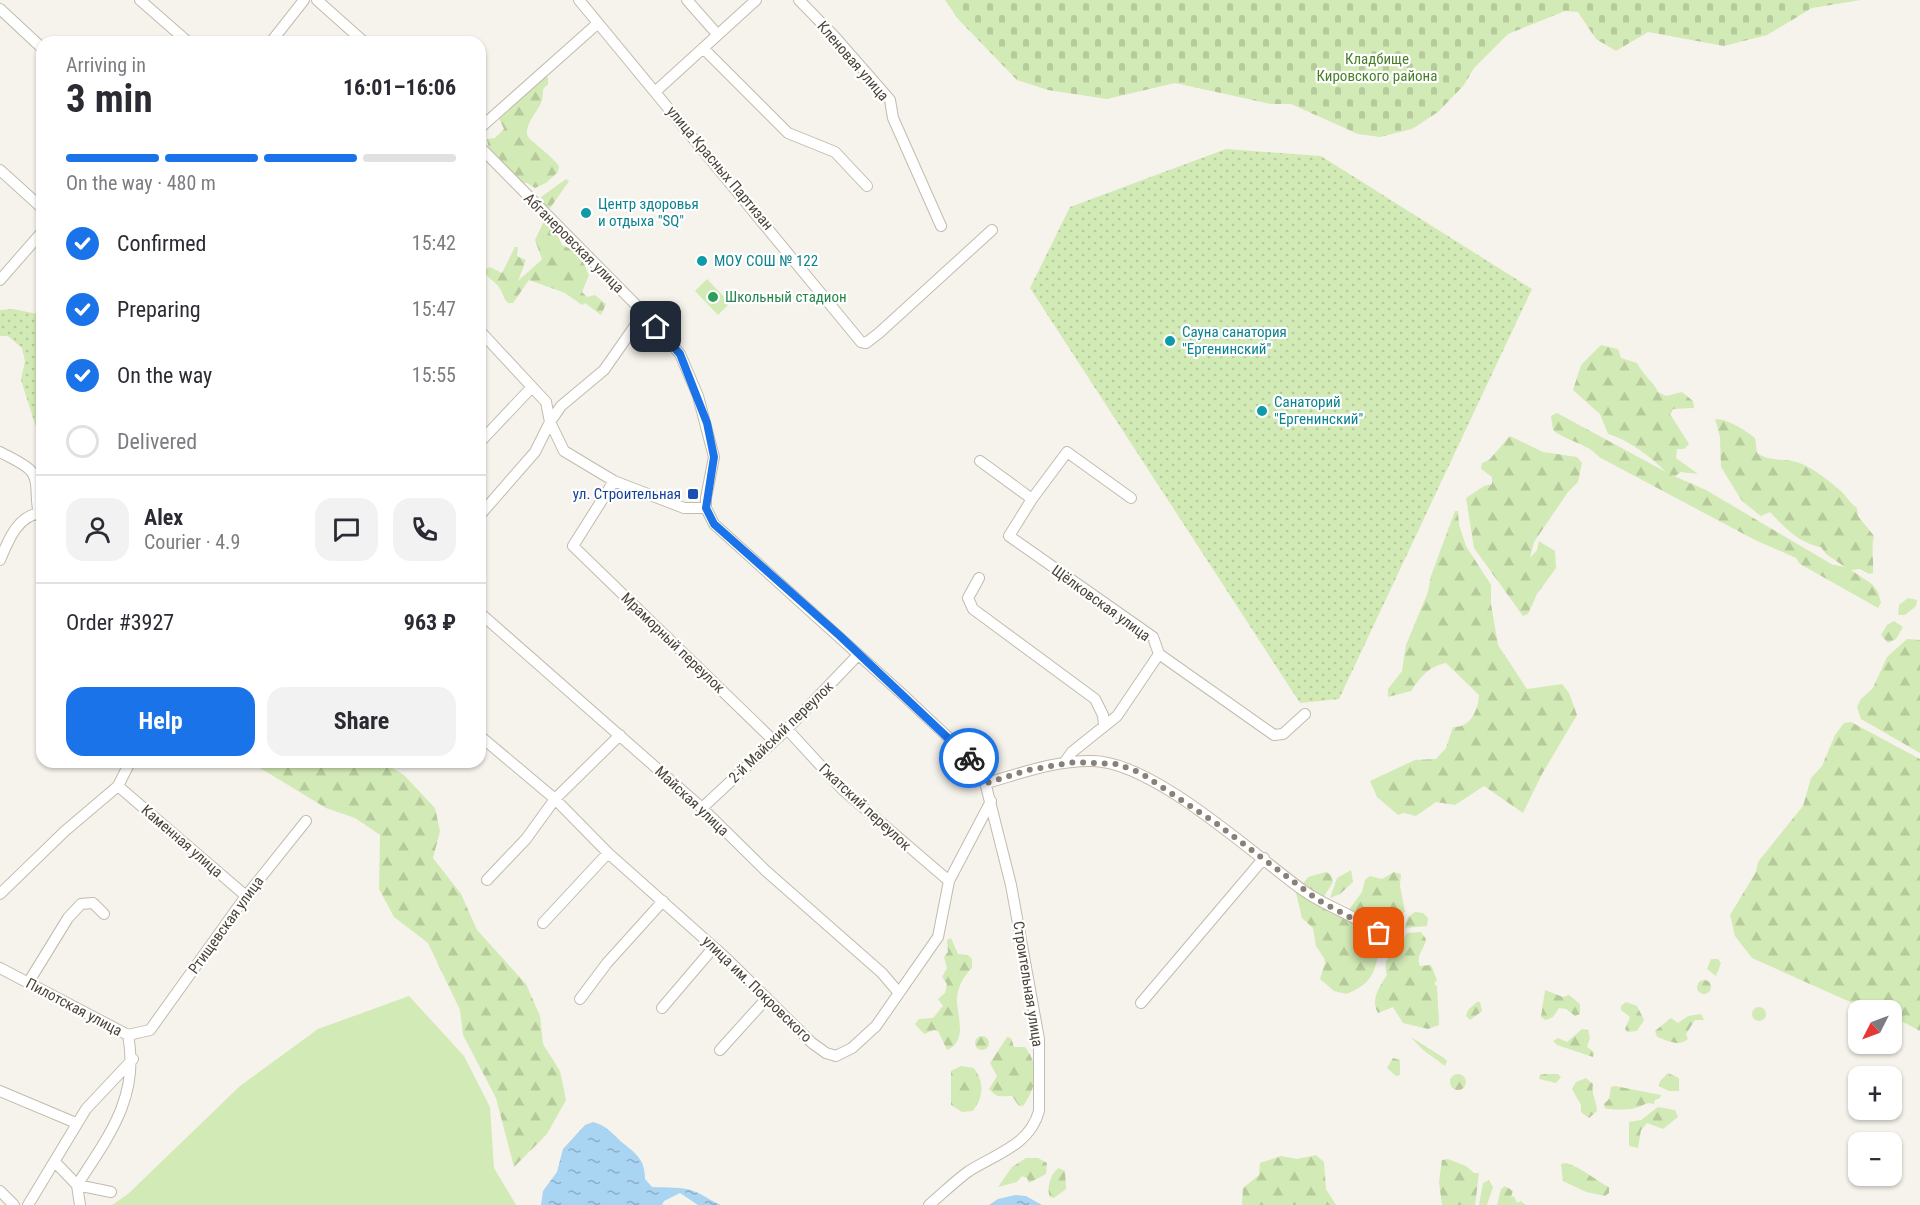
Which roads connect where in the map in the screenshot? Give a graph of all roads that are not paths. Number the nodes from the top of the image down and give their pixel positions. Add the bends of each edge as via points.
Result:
1 (140, 0) edge
2 (304, 0) edge
3 (317, 0) edge
4 (579, 0) edge
5 (687, 0) edge
6 (756, 0) edge
7 (799, 0) edge
8 (0, 9) edge
9 (597, 24) junction
10 (717, 34) junction
11 (181, 36) edge
12 (277, 36) edge
13 (357, 36) edge
14 (36, 42) edge
15 (703, 48) junction
16 (656, 91) junction
17 (486, 123) edge
18 (486, 153) edge
19 (0, 170) edge
20 (867, 186) dead end
21 (36, 203) edge
22 (941, 226) dead end
23 (993, 230) dead end
24 (36, 239) edge
25 (0, 280) edge
26 (644, 313) junction
27 (486, 337) edge
28 (532, 387) junction
29 (550, 422) junction
30 (486, 436) edge
31 (0, 452) edge
32 (980, 461) dead end
33 (614, 481) junction
34 (36, 482) edge
35 (1131, 498) dead end
36 (1032, 499) junction
37 (486, 508) edge
38 (706, 508) junction
39 (36, 514) edge
40 (0, 560) edge
41 (979, 578) dead end
42 (486, 618) edge
43 (1160, 654) junction
44 (858, 655) junction
45 (1305, 714) dead end
46 (1104, 726) junction
47 (787, 729) junction
48 (620, 735) junction
49 (486, 741) edge
50 (774, 741) junction
51 (1064, 763) junction
52 (127, 768) edge
53 (987, 783) junction
54 (118, 786) junction
55 (555, 799) junction
56 (991, 801) junction
57 (702, 808) junction
58 (306, 821) dead end
59 (608, 854) junction
60 (1264, 858) junction
61 (487, 880) dead end
62 (948, 881) junction
63 (0, 894) edge
64 (246, 896) junction
65 (663, 901) junction
66 (104, 914) dead end
67 (543, 923) dead end
68 (1386, 940) dead end
69 (714, 947) junction
70 (0, 968) edge
71 (28, 983) junction
72 (899, 993) junction
73 (767, 998) junction
74 (580, 999) dead end
75 (1141, 1003) dead end
76 (662, 1008) dead end
77 (150, 1030) joint
78 (128, 1035) junction
79 (720, 1050) dead end
80 (133, 1059) junction
81 (0, 1091) edge
82 (76, 1123) junction
83 (55, 1162) junction
84 (77, 1185) junction
85 (0, 1191) edge
86 (111, 1192) dead end
87 (14, 1205) edge
88 (28, 1205) edge
89 (80, 1205) edge
90 (929, 1205) edge

1 - 11 street
2 - 12 street
3 - 13 street
4 - 9 street, улица Красных Партизан
5 - 10 street
6 - 10 street
7 - 22 street, Кленовая улица via 890,100 893,118
8 - 14 street
9 - 16 street, улица Красных Партизан
9 - 17 street
10 - 15 street
15 - 16 street
15 - 20 street via 788,133 834,152
16 - 23 street, улица Красных Партизан via 861,342 866,343 879,333
18 - 26 street, Абганеровская улица
19 - 21 street
24 - 25 street
26 - 29 street via 604,370 561,406
26 - 38 street, Абганеровская улица via 680,354 707,423 714,457
27 - 28 street
28 - 29 street via 546,402
28 - 30 street
29 - 33 street via 564,451
29 - 37 street via 535,452
31 - 34 street via 29,468
32 - 36 street
33 - 38 street via 684,508
33 - 50 street, Мраморный переулок via 573,546
35 - 36 street via 1067,452
36 - 43 street, Щёлковская улица via 1009,536 1153,637
38 - 44 street, Строительная улица via 729,540
39 - 40 street via 19,524
41 - 46 street via 968,598 973,609 1095,699
42 - 48 street, Майская улица
43 - 45 street, Щёлковская улица via 1274,735 1283,734
43 - 46 street via 1117,716
44 - 47 street, 2-й Майский переулок
44 - 53 street, Строительная улица via 968,756
46 - 51 street
47 - 50 street, 2-й Майский переулок
47 - 62 street, Гжатский переулок via 843,790
48 - 55 street
48 - 57 street, Майская улица
49 - 55 street, улица им. Покровского
50 - 57 street, 2-й Майский переулок
51 - 53 street
51 - 60 street via 1095,761 1141,773
52 - 54 street
53 - 56 street, Строительная улица
54 - 63 street
54 - 64 street, Каменная улица
55 - 59 street, улица им. Покровского
55 - 61 street via 526,839
56 - 62 street, улица им. Покровского
56 - 90 street, Строительная улица via 1039,1039 1039,1111 1023,1139 961,1177
57 - 72 street, Майская улица
58 - 64 street, Ртищевская улица
59 - 65 street, улица им. Покровского
59 - 67 street
60 - 68 street via 1318,900
60 - 75 street
62 - 72 street, улица им. Покровского via 938,937
64 - 77 street, Ртищевская улица
65 - 69 street, улица им. Покровского
65 - 74 street
66 - 71 street via 93,903 81,904
69 - 73 street, улица им. Покровского
69 - 76 street
70 - 71 street, Пилотская улица
71 - 78 street, Пилотская улица
72 - 73 street, улица им. Покровского via 876,1026 852,1048 836,1056 812,1043
73 - 79 street
77 - 78 street, Пилотская улица
78 - 80 street
80 - 82 street
80 - 84 street via 128,1093 113,1129
81 - 82 street
82 - 83 street
83 - 84 street
83 - 88 street
84 - 86 street
84 - 89 street
85 - 87 street

